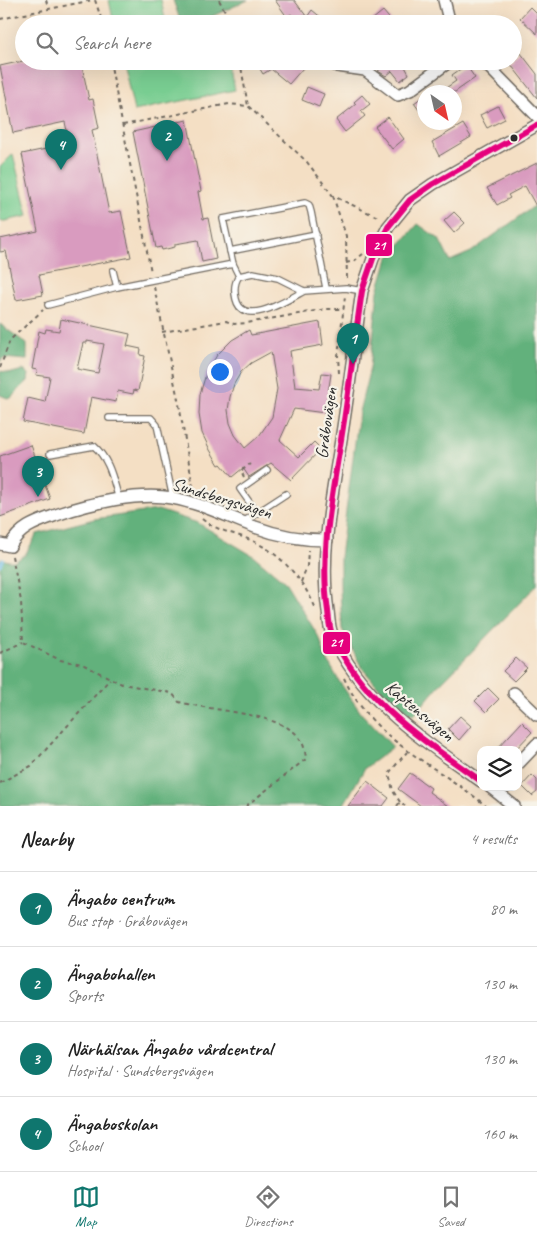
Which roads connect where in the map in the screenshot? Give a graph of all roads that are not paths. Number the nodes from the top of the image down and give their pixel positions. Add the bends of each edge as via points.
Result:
1 (444, 0) edge
2 (448, 15) edge
3 (365, 70) edge
4 (438, 70) edge
5 (492, 70) edge
6 (537, 116) edge
7 (537, 125) edge
8 (316, 234) junction
9 (230, 251) junction
10 (233, 264) junction
11 (113, 271) dead end
12 (239, 276) junction
13 (117, 288) junction
14 (326, 288) junction
15 (304, 291) junction
16 (362, 291) junction
17 (48, 305) road end
18 (109, 418) dead end
19 (50, 454) dead end
20 (267, 470) dead end
21 (286, 494) dead end
22 (173, 498) junction
23 (119, 499) junction
24 (257, 513) junction
25 (243, 522) junction
26 (326, 540) junction
27 (0, 544) edge
28 (331, 632) joint
29 (514, 693) dead end
30 (537, 715) edge
31 (537, 744) edge
32 (522, 760) edge
33 (477, 778) edge
34 (497, 791) edge
35 (514, 806) edge

1 - 2 street
3 - 4 street via 398,94 410,90
5 - 6 street
7 - 16 street, Gråbovägen via 410,200 374,253
8 - 9 lane
8 - 9 lane via 309,205 296,203 223,219
8 - 14 lane
9 - 10 lane
10 - 12 lane
10 - 13 lane
11 - 13 lane
12 - 15 lane via 253,272 278,278
12 - 15 lane via 234,285 236,300 246,312 269,309
13 - 17 lane
14 - 15 lane
14 - 16 lane
16 - 26 street, Gråbovägen
18 - 22 lane via 150,418 157,425
19 - 23 lane via 94,446 109,465
20 - 24 lane via 240,489
21 - 24 lane
22 - 23 street, Sundsbergsvägen
22 - 25 street, Sundsbergsvägen
23 - 27 street, Sundsbergsvägen via 41,520 16,535 10,546
24 - 25 lane
25 - 26 street, Sundsbergsvägen via 309,540
26 - 28 street, Gråbovägen via 326,596
28 - 33 street, Kaptensvägen via 348,663 380,705
29 - 30 street
31 - 32 street
34 - 35 street

